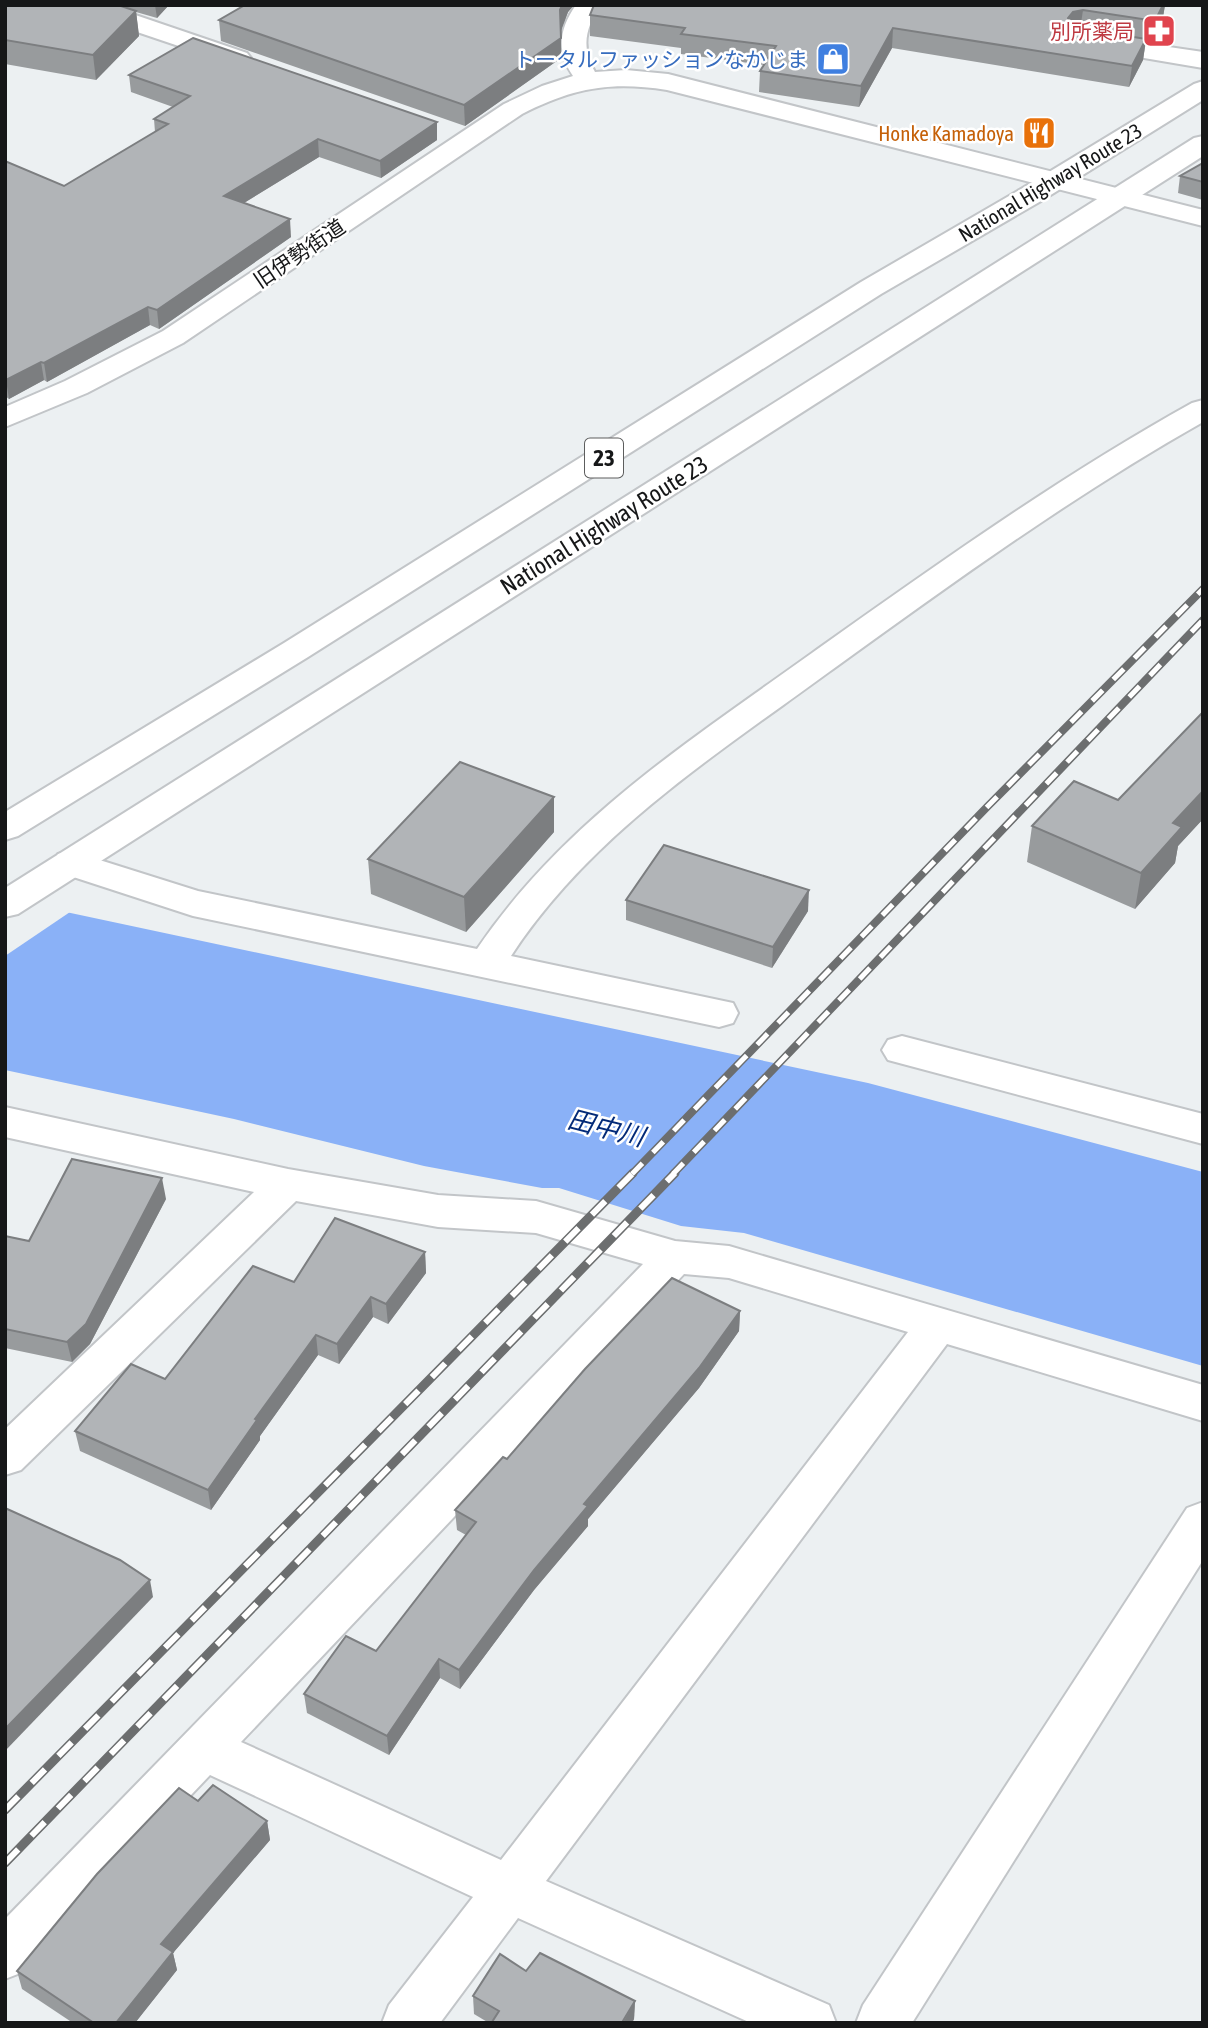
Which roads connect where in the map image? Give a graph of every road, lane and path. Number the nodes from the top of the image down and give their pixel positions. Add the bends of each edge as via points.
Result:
1 (80, 5) edge
2 (589, 5) edge
3 (1080, 40) edge
4 (1203, 60) edge
5 (265, 68) edge
6 (587, 79) junction
7 (1203, 89) edge
8 (1203, 144) edge
9 (1054, 180) junction
10 (1119, 198) junction
11 (1203, 218) edge
12 (1203, 409) edge
13 (5, 418) edge
14 (5, 828) edge
15 (63, 868) junction
16 (5, 905) edge
17 (485, 966) junction
18 (719, 1013) dead end
19 (902, 1050) dead end
20 (5, 1122) edge
21 (1203, 1129) edge
22 (288, 1184) junction
23 (675, 1257) junction
24 (938, 1324) junction
25 (1203, 1403) edge
26 (5, 1457) edge
27 (1203, 1521) edge
28 (203, 1748) junction
29 (509, 1889) junction
30 (5, 1955) edge
31 (408, 2023) edge
32 (810, 2023) edge
33 (882, 2023) edge

1 - 5 main road
2 - 6 main road via 576,24 572,43
3 - 4 main road
6 - 9 main road, 旧伊勢街道 via 643,77 668,82
6 - 13 main road, 旧伊勢街道 via 535,97 456,135 173,337
7 - 9 main road, National Highway Route 23 / 23
8 - 10 main road, National Highway Route 23 / 23
9 - 10 main road, 旧伊勢街道
9 - 14 main road, National Highway Route 23 / 23 via 872,288
10 - 11 main road
10 - 15 main road, National Highway Route 23 / 23
12 - 17 main road via 1094,472 663,776 545,883
15 - 16 main road, National Highway Route 23 / 23
15 - 17 main road via 192,903
17 - 18 main road
19 - 21 main road
20 - 22 main road
22 - 23 main road via 438,1211 536,1217
22 - 26 main road
23 - 24 main road via 729,1262
23 - 28 main road
24 - 25 main road
24 - 29 main road
27 - 33 main road
28 - 29 main road
28 - 30 main road
29 - 31 main road
29 - 32 main road

